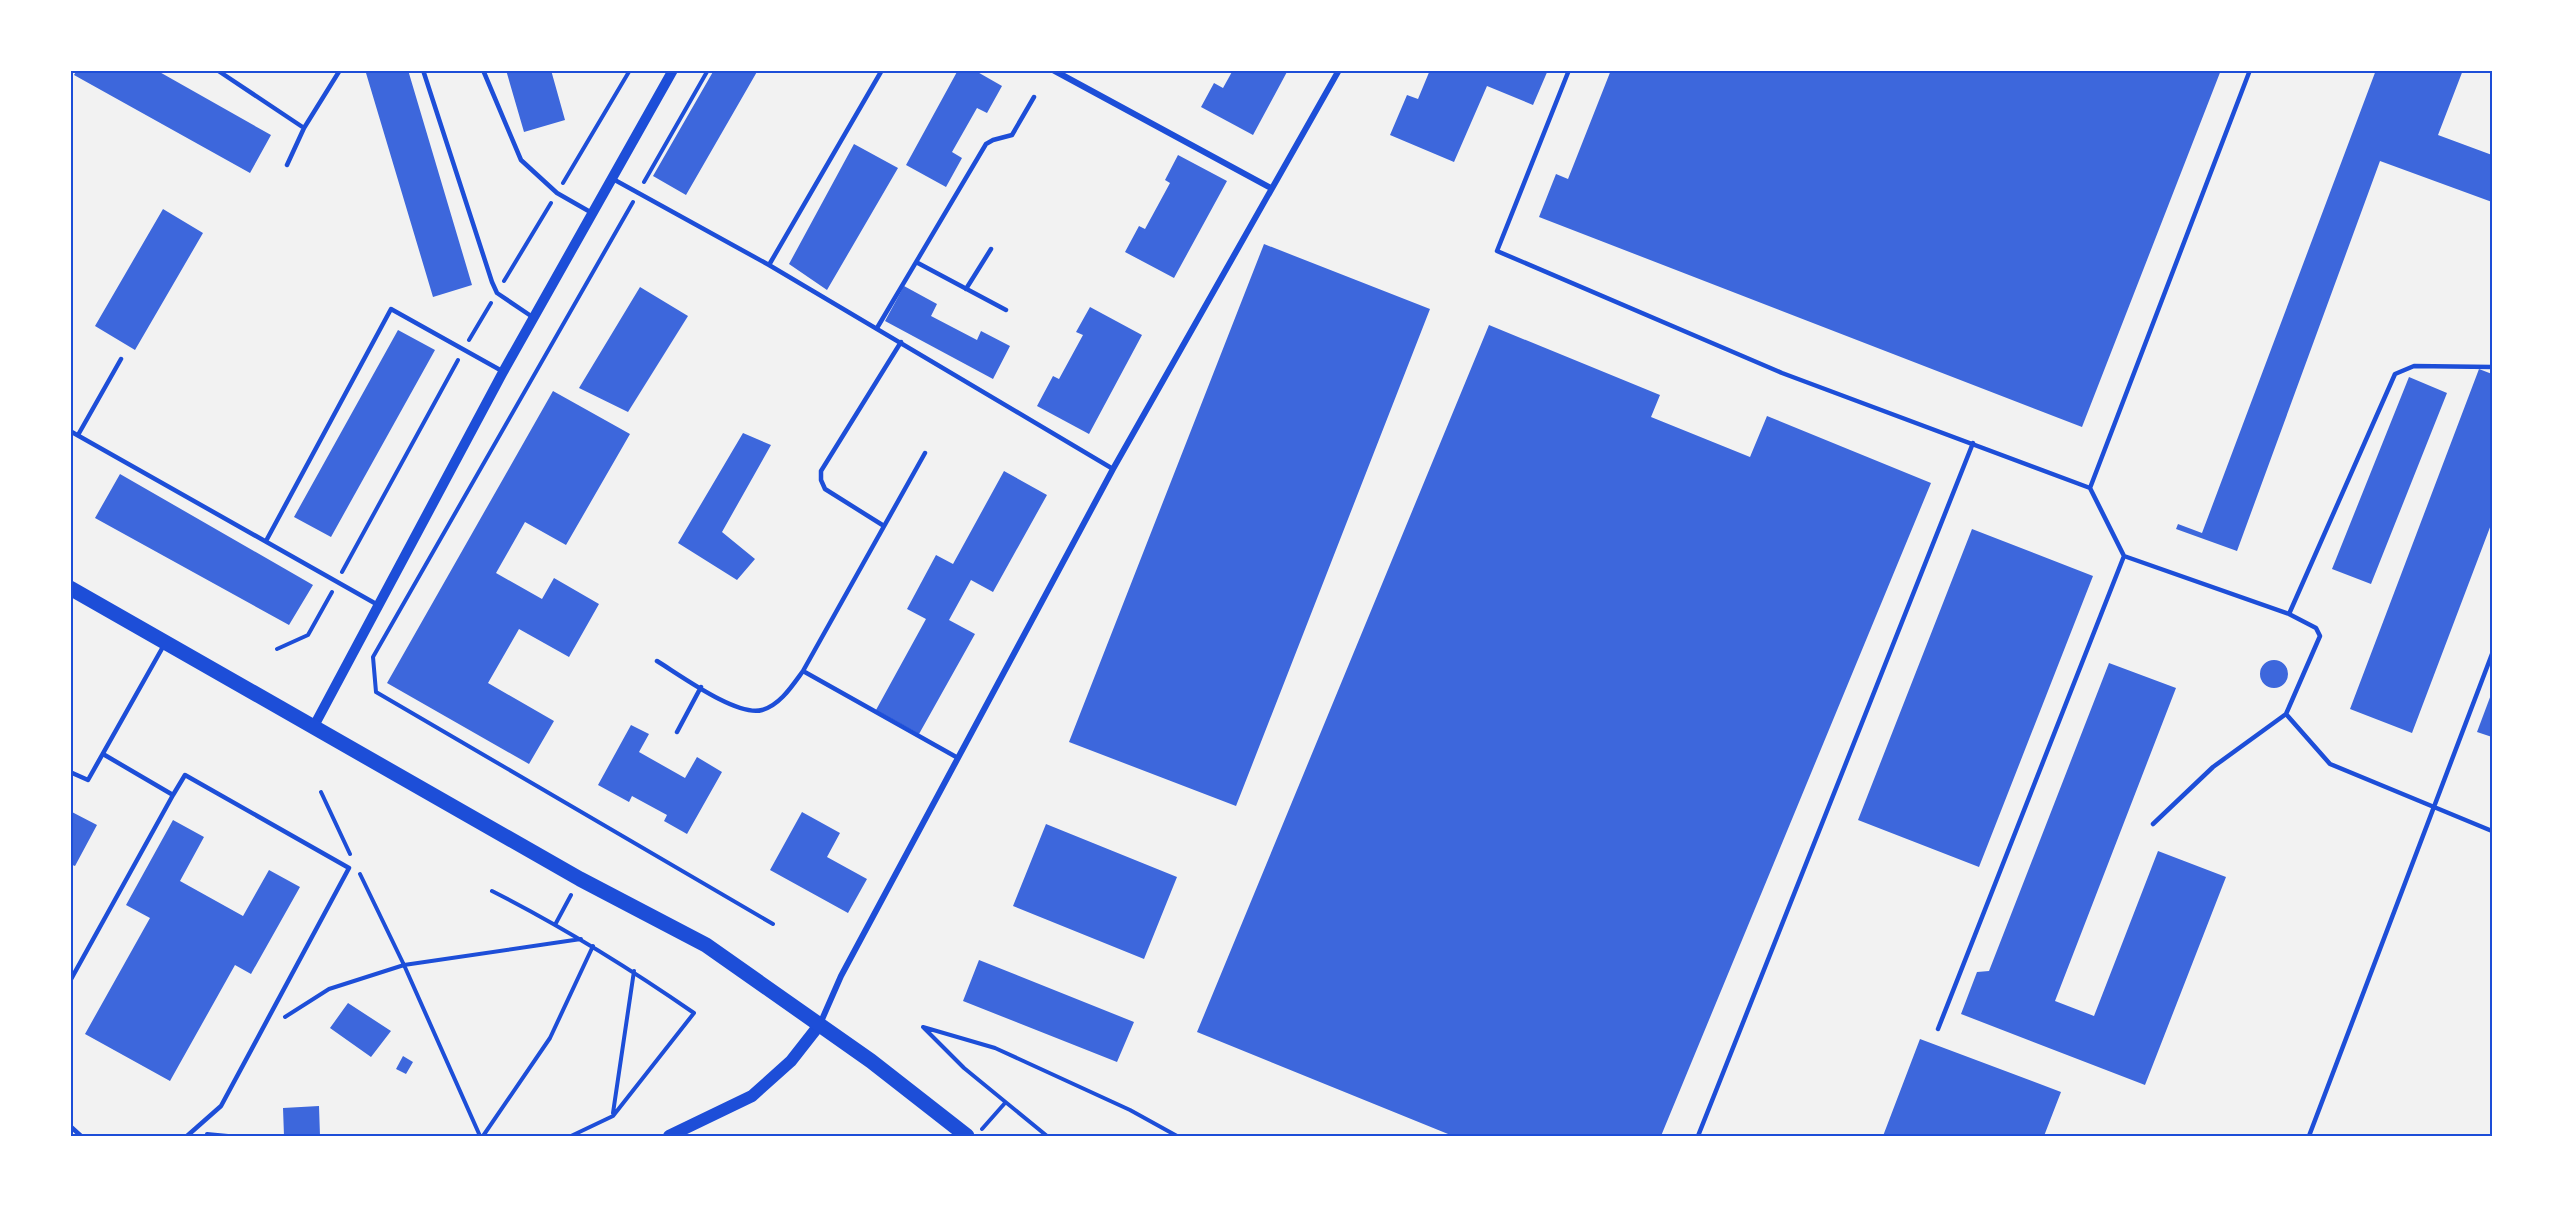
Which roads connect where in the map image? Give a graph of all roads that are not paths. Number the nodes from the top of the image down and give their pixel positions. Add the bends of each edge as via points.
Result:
1 (217, 70) edge
2 (340, 70) edge
3 (423, 70) edge
4 (483, 70) edge
5 (673, 70) edge
6 (882, 70) edge
7 (1053, 70) edge
8 (1339, 70) edge
9 (1569, 70) edge
10 (2250, 70) edge
11 (1034, 97) dead end
12 (304, 128) junction
13 (287, 165) dead end
14 (613, 179) junction
15 (1271, 188) junction
16 (592, 213) junction
17 (991, 249) dead end
18 (916, 262) junction
19 (769, 265) junction
20 (966, 289) junction
21 (1006, 310) dead end
22 (534, 318) junction
23 (878, 328) junction
24 (901, 342) junction
25 (121, 358) dead end
26 (2493, 367) edge
27 (504, 372) junction
28 (70, 431) edge
29 (78, 435) junction
30 (1973, 443) junction
31 (925, 453) dead end
32 (1113, 469) junction
33 (2090, 488) junction
34 (884, 526) junction
35 (266, 541) junction
36 (2124, 556) junction
37 (70, 588) edge
38 (378, 606) junction
39 (2289, 614) junction
40 (165, 643) junction
41 (2493, 654) edge
42 (657, 661) dead end
43 (803, 672) junction
44 (701, 687) junction
45 (2286, 714) junction
46 (314, 726) junction
47 (677, 732) dead end
48 (103, 754) junction
49 (958, 758) junction
50 (70, 772) edge
51 (173, 795) junction
52 (2434, 805) junction
53 (2153, 824) dead end
54 (2493, 831) edge
55 (70, 981) edge
56 (820, 1024) junction
57 (1938, 1029) dead end
58 (70, 1126) edge
59 (81, 1137) edge
60 (187, 1137) edge
61 (669, 1137) edge
62 (967, 1137) edge
63 (1698, 1137) edge
64 (2309, 1137) edge

1 - 12 lane
2 - 12 lane
3 - 22 lane via 497,293
4 - 16 lane via 521,160 557,193
5 - 14 street
6 - 19 lane
7 - 15 street
8 - 15 street
9 - 30 lane via 1497,251 1782,373
10 - 33 lane
11 - 18 lane via 1012,135 986,144
12 - 13 lane
14 - 16 street
14 - 19 lane
15 - 32 street
16 - 22 street
17 - 20 lane
18 - 20 lane
18 - 23 lane
19 - 23 lane
20 - 21 lane
22 - 27 street
23 - 24 lane
24 - 32 lane
24 - 34 lane via 821,471 825,489
25 - 29 lane
26 - 39 lane via 2414,366 2395,374
27 - 35 lane via 391,309
27 - 38 street
28 - 29 lane
29 - 35 lane
30 - 33 lane
30 - 63 lane
31 - 34 lane
32 - 49 street
33 - 36 lane
34 - 43 lane
35 - 38 lane
36 - 39 lane
36 - 57 lane
37 - 40 main road
38 - 46 street
39 - 45 lane via 2316,628 2320,636
40 - 46 main road
40 - 48 lane
41 - 52 lane
42 - 44 lane
43 - 44 lane via 784,696 763,710 743,711
43 - 49 lane
44 - 47 lane
45 - 52 lane via 2330,764
45 - 53 lane via 2213,767
46 - 56 main road via 580,879 706,945
48 - 50 lane via 87,780
48 - 51 lane
49 - 56 street
51 - 55 lane
51 - 60 lane via 185,775 349,868 220,1106
52 - 54 lane
52 - 64 lane
56 - 61 main road via 791,1061 752,1095
56 - 62 main road
58 - 59 lane

